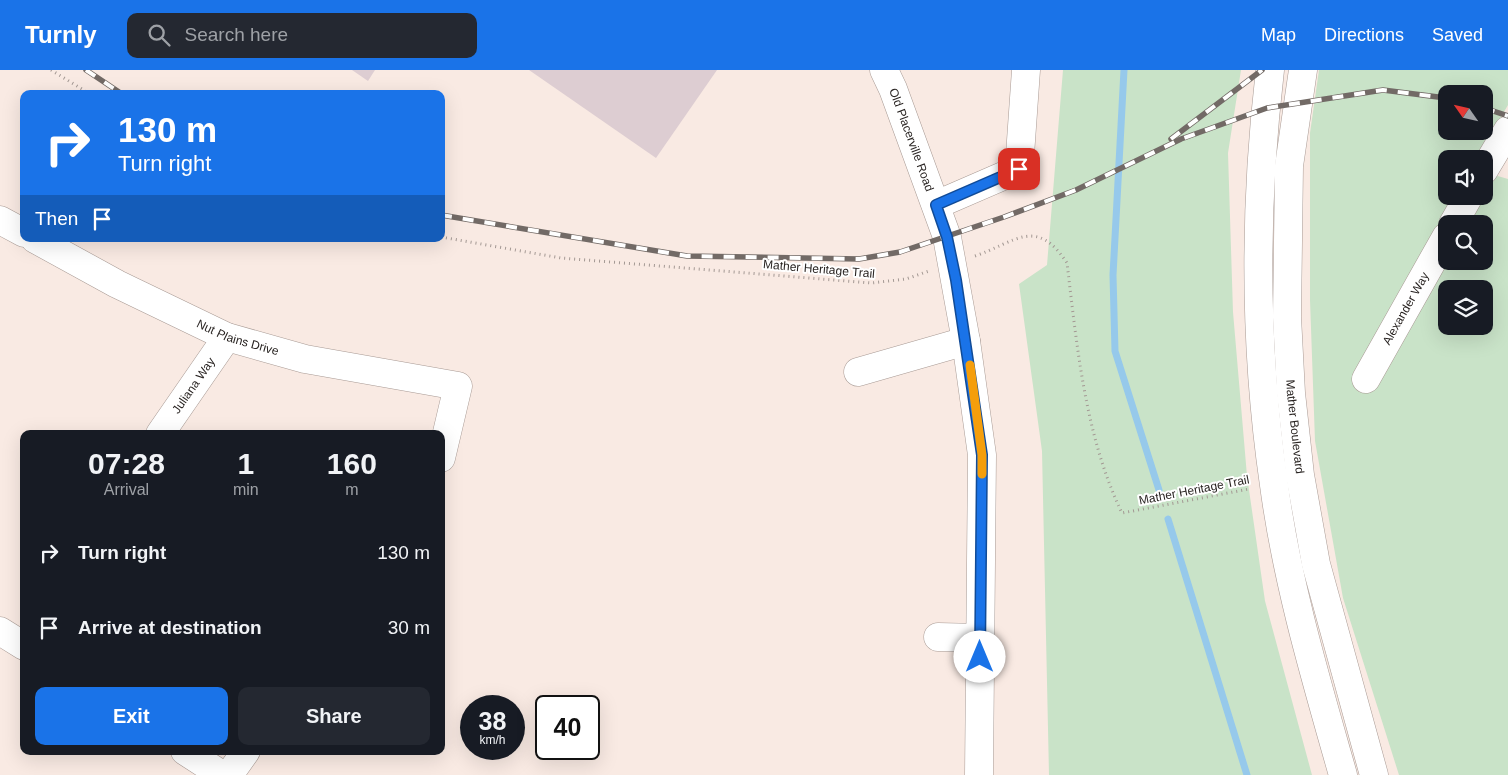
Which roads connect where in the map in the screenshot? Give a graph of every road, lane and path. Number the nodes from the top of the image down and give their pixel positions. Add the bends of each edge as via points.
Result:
1 (51, 70) edge
2 (884, 70) edge
3 (1026, 70) edge
4 (1270, 70) edge
5 (1304, 70) edge
6 (84, 90) edge
7 (936, 205) junction
8 (0, 220) edge
9 (20, 231) edge
10 (445, 238) edge
11 (40, 242) edge
12 (1438, 250) edge
13 (952, 263) junction
14 (227, 337) junction
15 (966, 341) junction
16 (858, 372) dead end
17 (1366, 379) dead end
18 (163, 430) edge
19 (445, 441) edge
20 (1274, 484) junction
21 (938, 637) dead end
22 (980, 638) junction
23 (192, 755) edge
24 (243, 755) edge
25 (222, 775) edge
26 (229, 775) edge
27 (979, 775) edge
28 (1343, 775) edge
29 (1374, 775) edge

1 - 6 path
2 - 7 street, Old Placerville Road via 894,89
3 - 7 street via 1019,169
4 - 20 street via 1258,261 1262,369
5 - 29 street, Mather Boulevard via 1288,166 1290,393 1300,476 1316,564
7 - 13 street, Old Placerville Road
8 - 9 street
10 - 13 path, Mather Heritage Trail via 561,258 871,283 906,279
11 - 14 street, Nut Plains Drive via 117,284
12 - 17 street, Alexander Way
13 - 15 street, Old Placerville Road
13 - 20 path, Mather Heritage Trail via 993,250 1022,236 1039,236 1056,246 1067,263 1078,354 1097,440 1122,513
14 - 18 street, Juliana Way
14 - 19 street, Nut Plains Drive via 305,359 458,386
15 - 16 street
15 - 22 street, Old Placerville Road via 982,455
20 - 28 street via 1294,591
21 - 22 street
22 - 27 street, Old Placerville Road
23 - 25 street
24 - 26 street

